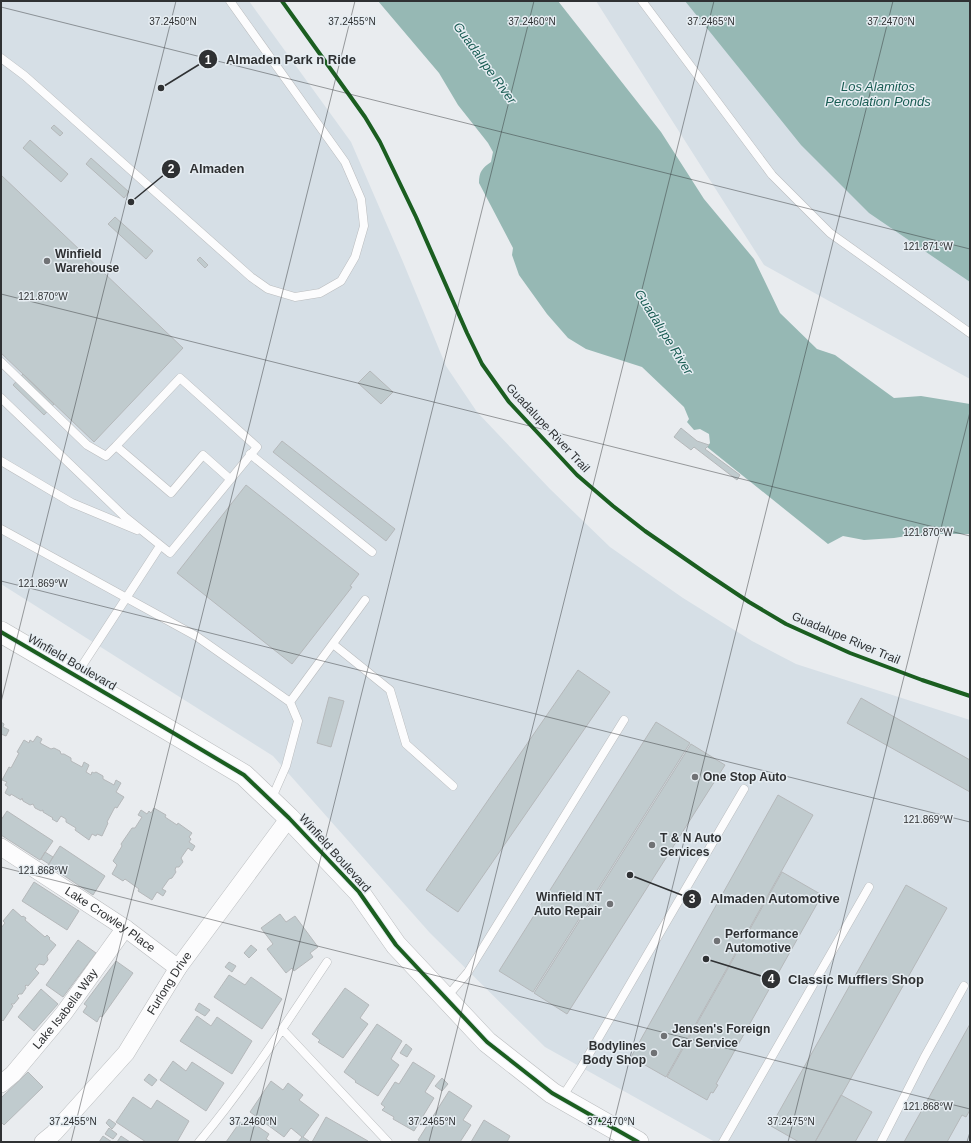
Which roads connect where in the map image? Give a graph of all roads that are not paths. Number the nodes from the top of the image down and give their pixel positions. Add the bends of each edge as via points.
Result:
1 (230, 1) edge
2 (642, 1) edge
3 (1, 58) edge
4 (970, 333) edge
5 (1, 362) edge
6 (1, 398) edge
7 (116, 446) junction
8 (250, 454) junction
9 (1, 461) edge
10 (230, 479) junction
11 (1, 529) edge
12 (146, 534) junction
13 (160, 546) junction
14 (372, 552) dead end
15 (126, 597) junction
16 (366, 600) dead end
17 (1, 632) edge
18 (333, 644) junction
19 (75, 675) junction
20 (290, 702) junction
21 (624, 720) dead end
22 (453, 786) dead end
23 (744, 790) dead end
24 (271, 801) junction
25 (290, 818) junction
26 (1, 847) edge
27 (869, 887) dead end
28 (125, 928) junction
29 (326, 962) dead end
30 (178, 968) junction
31 (964, 986) dead end
32 (446, 998) junction
33 (282, 1029) junction
34 (1, 1084) edge
35 (561, 1099) junction
36 (43, 1142) edge
37 (199, 1142) edge
38 (388, 1142) edge
39 (638, 1142) edge
40 (723, 1142) edge
41 (881, 1142) edge

1 - 3 lane via 345,162 361,199 364,226 355,257 341,281 320,293 295,297 268,289 251,277 25,76
2 - 4 lane via 772,175 830,233
5 - 7 lane via 87,445 106,456
6 - 12 lane
7 - 8 lane via 180,378 257,447
7 - 10 lane via 171,493 204,455
8 - 10 lane
8 - 14 lane
9 - 12 lane via 72,502
10 - 13 lane via 170,553
11 - 15 lane
12 - 13 lane
13 - 15 lane
15 - 19 lane
15 - 20 lane via 196,636
16 - 18 lane
17 - 19 street, Winfield Boulevard
18 - 20 lane
18 - 22 lane via 390,690 406,744
19 - 24 street, Winfield Boulevard via 244,775
20 - 24 lane via 298,721 286,766
21 - 32 lane via 468,972
23 - 35 lane
24 - 25 street, Winfield Boulevard
25 - 30 street, Furlong Drive
25 - 32 street, Winfield Boulevard via 359,892 396,945
26 - 28 street, Lake Crowley Place
27 - 40 lane
28 - 30 street, Lake Crowley Place
28 - 34 street, Lake Isabella Way via 64,1014 13,1074
29 - 33 lane
30 - 36 street, Furlong Drive via 126,1053
31 - 41 lane
32 - 35 street, Winfield Boulevard via 487,1042
33 - 37 lane
33 - 38 lane
35 - 39 street, Winfield Boulevard

